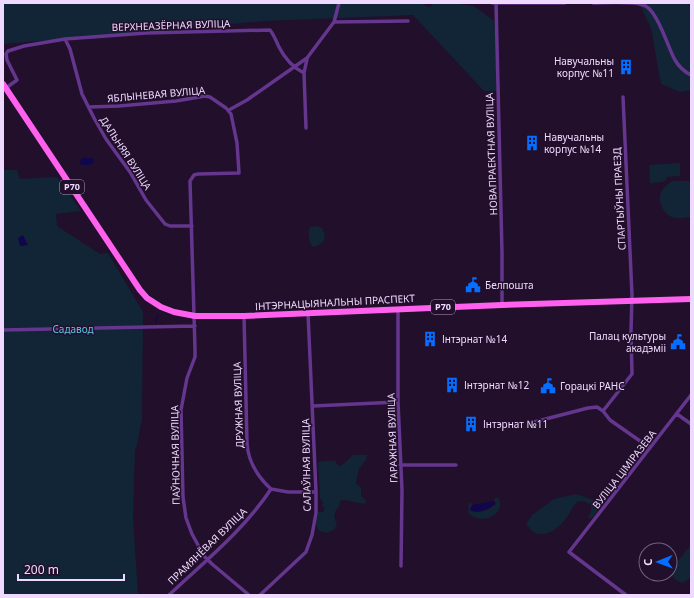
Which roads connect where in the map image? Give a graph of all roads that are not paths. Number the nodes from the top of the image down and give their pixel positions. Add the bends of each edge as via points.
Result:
1 (339, 3) edge
2 (492, 3) edge
3 (565, 3) edge
4 (593, 3) edge
5 (496, 4) edge
6 (408, 20) dead end
7 (334, 22) junction
8 (65, 39) junction
9 (307, 58) junction
10 (294, 68) junction
11 (304, 73) junction
12 (691, 75) edge
13 (4, 86) edge
14 (623, 97) dead end
15 (89, 107) junction
16 (229, 110) junction
17 (306, 128) dead end
18 (192, 226) junction
19 (691, 299) edge
20 (632, 300) junction
21 (502, 305) junction
22 (398, 309) junction
23 (308, 313) junction
24 (195, 316) junction
25 (244, 316) junction
26 (195, 326) junction
27 (3, 330) edge
28 (691, 394) edge
29 (398, 402) junction
30 (312, 406) junction
31 (603, 411) junction
32 (677, 414) junction
33 (534, 422) dead end
34 (691, 424) edge
35 (650, 448) junction
36 (400, 465) junction
37 (456, 465) dead end
38 (271, 489) junction
39 (316, 492) junction
40 (207, 559) junction
41 (401, 566) dead end
42 (169, 595) edge
43 (249, 595) edge
44 (260, 595) edge
45 (626, 595) edge

1 - 7 street
2 - 5 street
3 - 5 street
4 - 12 street via 645,5 660,26 675,60
5 - 21 street, НОВАПРАЕКТНАЯ ВУЛІЦА
6 - 7 street
7 - 9 street
8 - 10 street, ВЕРХНЕАЗЁРНАЯ ВУЛІЦА via 146,33 270,30 284,56
8 - 13 street, ВЕРХНЕАЗЁРНАЯ ВУЛІЦА via 8,51 7,60 17,80
8 - 15 street, ДАЛЬНЯЯ ВУЛІЦА via 82,94
9 - 10 street
9 - 11 street
10 - 11 street, ВЕРХНЕАЗЁРНАЯ ВУЛІЦА
10 - 16 street
11 - 17 street
13 - 24 main road, Р70 via 140,290 161,307
14 - 20 street, СПАРТЫЎНЫ ПРАЕЗД
15 - 16 street, ЯБЛЫНЕВАЯ ВУЛІЦА via 176,101 205,96
15 - 18 street, ДАЛЬНЯЯ ВУЛІЦА via 106,139 165,224
16 - 18 street via 235,130 239,173 194,175 190,181
18 - 24 street
19 - 20 main road, ІНТЭРНАЦЫЯНАЛЬНЫ ПРАСПЕКТ / Р70
20 - 21 main road, ІНТЭРНАЦЫЯНАЛЬНЫ ПРАСПЕКТ / Р70
20 - 31 street, СПАРТЫЎНЫ ПРАЕЗД via 632,374
21 - 22 main road, ІНТЭРНАЦЫЯНАЛЬНЫ ПРАСПЕКТ / Р70
22 - 23 main road, ІНТЭРНАЦЫЯНАЛЬНЫ ПРАСПЕКТ / Р70
22 - 29 street, ГАРАЖНАЯ ВУЛІЦА
23 - 25 main road, ІНТЭРНАЦЫЯНАЛЬНЫ ПРАСПЕКТ / Р70
23 - 30 street, САЛАЎІНАЯ ВУЛІЦА
24 - 25 main road, ІНТЭРНАЦЫЯНАЛЬНЫ ПРАСПЕКТ / Р70
24 - 26 street, ПАЎНОЧНАЯ ВУЛІЦА
25 - 38 street, ДРУЖНАЯ ВУЛІЦА via 248,452 256,470
26 - 27 street
26 - 40 street, ПАЎНОЧНАЯ ВУЛІЦА via 195,357 180,410 183,497 189,526
28 - 32 street, ВУЛІЦА ЦІМІРАЗЕВА
29 - 30 street
29 - 36 street, ГАРАЖНАЯ ВУЛІЦА
30 - 39 street, САЛАЎІНАЯ ВУЛІЦА
31 - 33 street via 597,407 588,408
31 - 35 street via 610,420
32 - 34 street
32 - 35 street, ВУЛІЦА ЦІМІРАЗЕВА
35 - 45 street, ВУЛІЦА ЦІМІРАЗЕВА via 569,552
36 - 37 street
36 - 41 street, ГАРАЖНАЯ ВУЛІЦА
38 - 39 street
38 - 40 street, ПРАМЯНЁВАЯ ВУЛІЦА via 238,530
39 - 44 street, САЛАЎІНАЯ ВУЛІЦА via 316,513 306,552
40 - 42 street, ПРАМЯНЁВАЯ ВУЛІЦА
40 - 43 street, ПАЎНОЧНАЯ ВУЛІЦА

